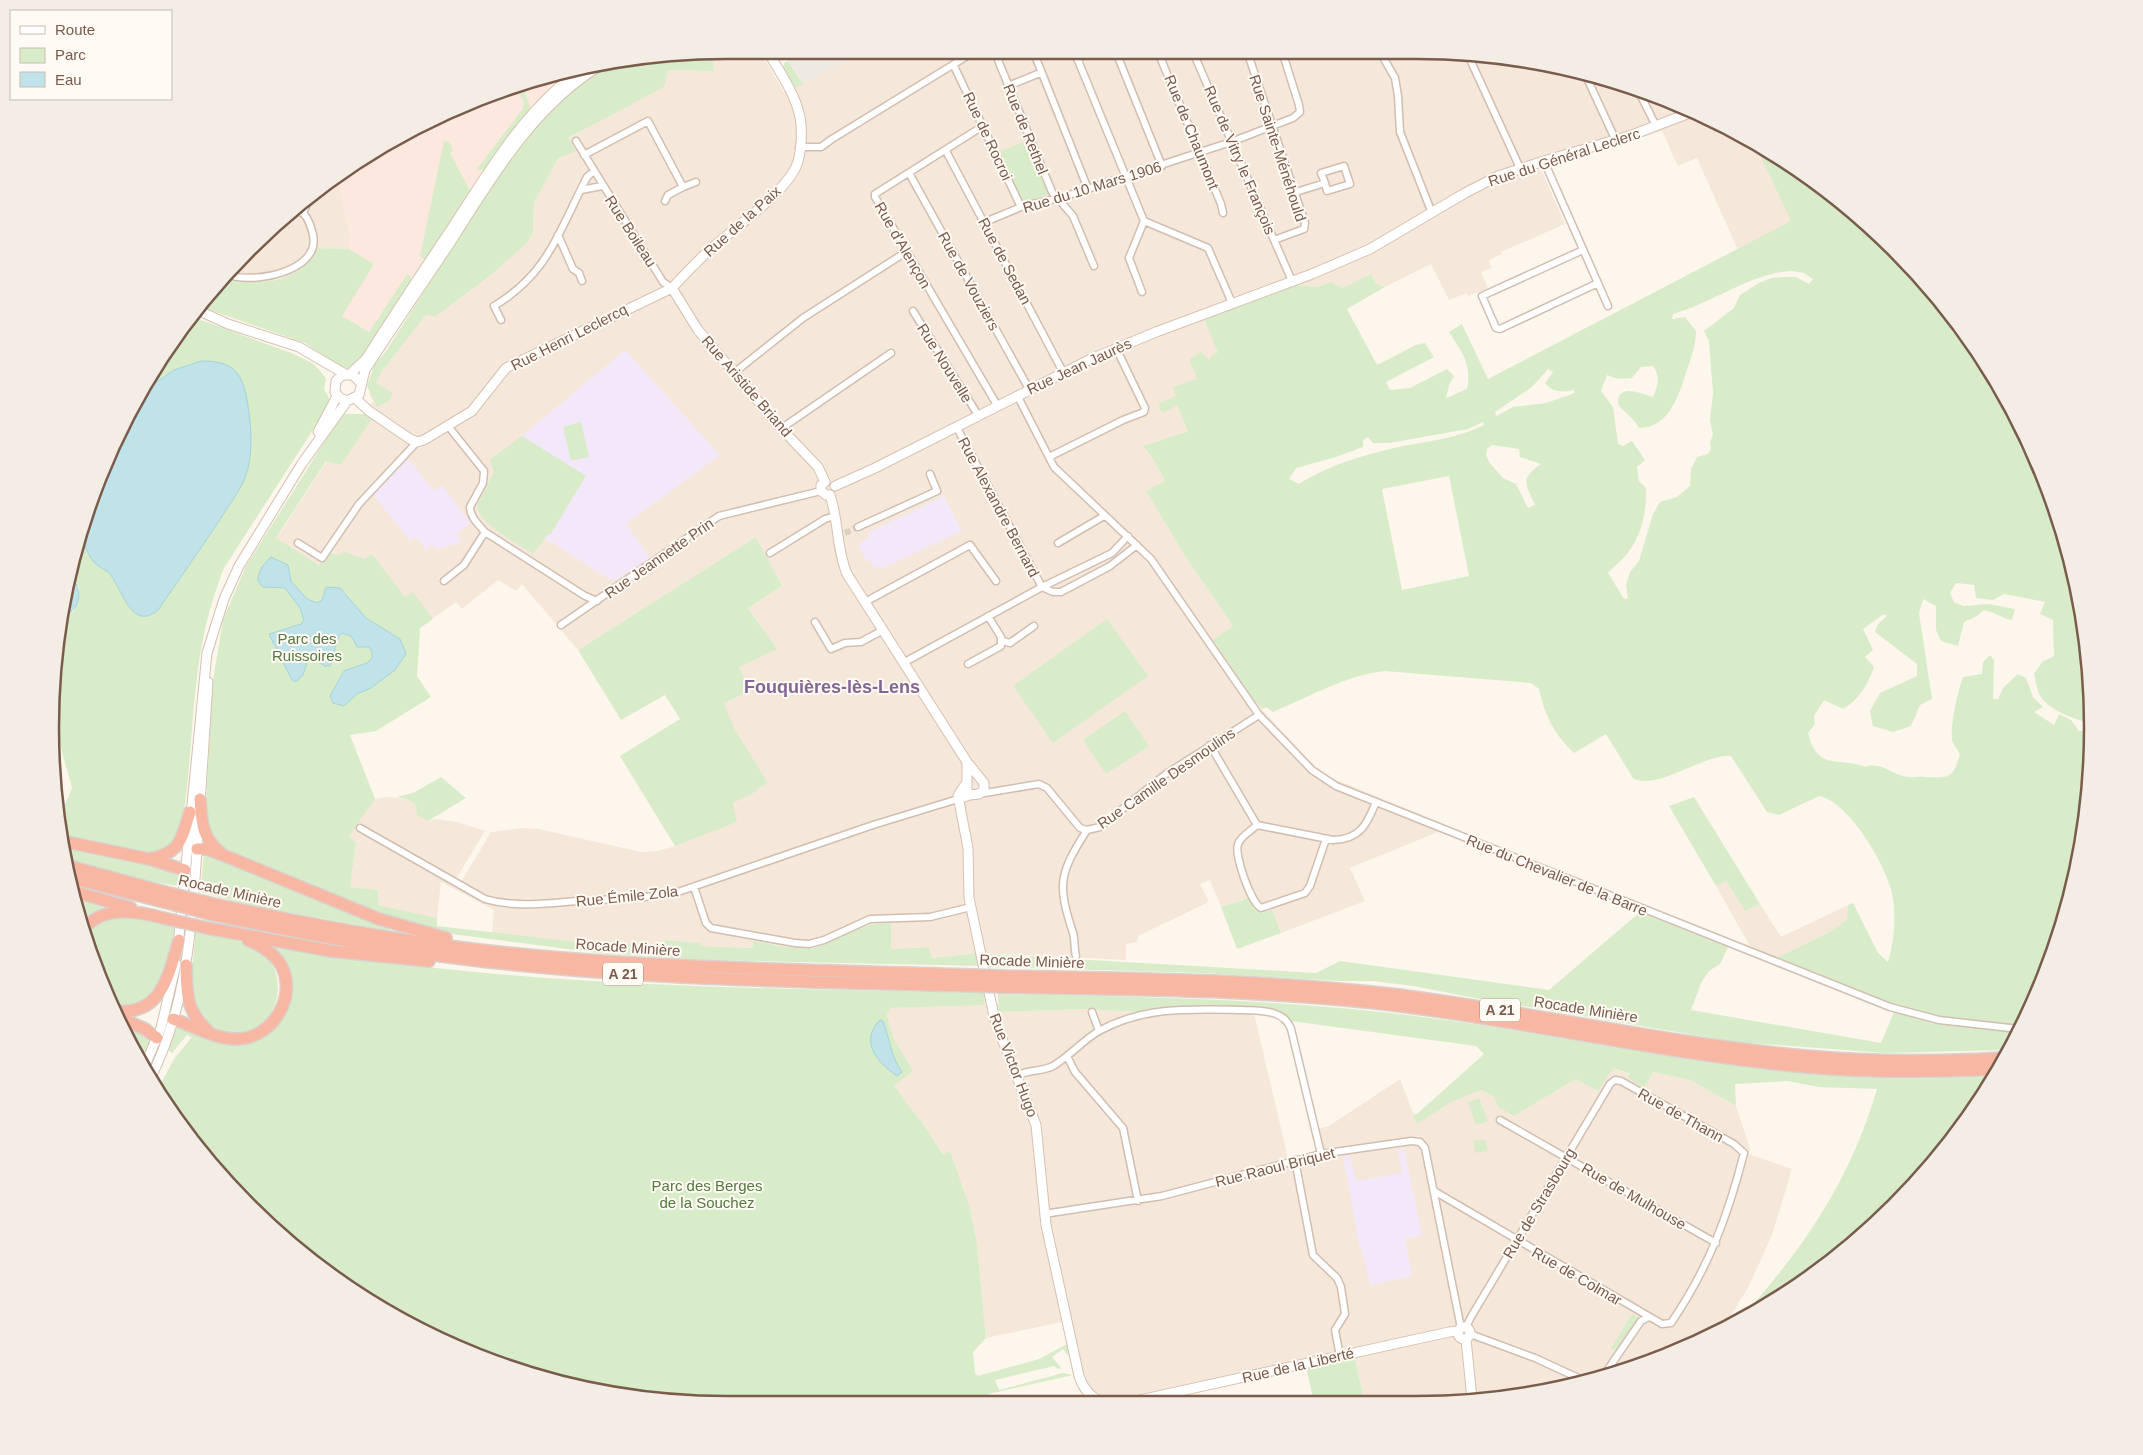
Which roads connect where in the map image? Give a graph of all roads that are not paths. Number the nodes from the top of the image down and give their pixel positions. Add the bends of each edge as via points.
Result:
1 (772, 59) edge
2 (964, 59) edge
3 (1036, 59) edge
4 (1077, 59) edge
5 (1119, 59) edge
6 (1161, 59) edge
7 (1196, 59) edge
8 (1249, 59) edge
9 (1284, 59) edge
10 (1384, 59) edge
11 (998, 60) dead end
12 (1471, 61) edge
13 (954, 66) junction
14 (1040, 73) junction
15 (586, 75) edge
16 (569, 78) edge
17 (1589, 82) edge
18 (1008, 86) junction
19 (1642, 99) edge
20 (1683, 115) edge
21 (1273, 125) junction
22 (983, 126) junction
23 (1656, 126) junction
24 (1616, 141) junction
25 (576, 142) dead end
26 (1231, 142) junction
27 (799, 147) junction
28 (946, 151) junction
29 (1200, 152) junction
30 (584, 155) junction
31 (1544, 160) junction
32 (1162, 166) junction
33 (1520, 168) junction
34 (593, 172) junction
35 (909, 174) junction
36 (1125, 177) junction
37 (696, 182) dead end
38 (1325, 183) junction
39 (602, 186) junction
40 (683, 187) junction
41 (1088, 189) junction
42 (581, 190) junction
43 (1296, 192) junction
44 (1056, 198) junction
45 (665, 201) dead end
46 (1021, 207) junction
47 (303, 213) edge
48 (1223, 213) dead end
49 (1432, 213) junction
50 (1144, 221) junction
51 (985, 222) junction
52 (558, 235) junction
53 (1274, 240) junction
54 (1583, 250) junction
55 (906, 252) junction
56 (1094, 266) dead end
57 (1333, 266) joint
58 (236, 276) edge
59 (582, 281) dead end
60 (1292, 281) junction
61 (1598, 282) junction
62 (672, 288) junction
63 (1142, 292) dead end
64 (1232, 303) junction
65 (1608, 306) dead end
66 (913, 311) dead end
67 (203, 313) edge
68 (501, 320) dead end
69 (1116, 348) junction
70 (892, 352) dead end
71 (323, 362) junction
72 (735, 372) junction
73 (1063, 372) junction
74 (348, 374) junction
75 (336, 380) junction
76 (361, 383) junction
77 (1030, 389) junction
78 (1017, 395) junction
79 (337, 396) junction
80 (351, 400) junction
81 (997, 405) junction
82 (978, 415) junction
83 (448, 426) junction
84 (956, 426) junction
85 (782, 428) junction
86 (417, 442) junction
87 (1049, 457) junction
88 (301, 465) junction
89 (930, 474) dead end
90 (825, 482) junction
91 (835, 486) junction
92 (821, 491) junction
93 (830, 495) junction
94 (835, 516) junction
95 (1104, 516) junction
96 (858, 527) tunnel mouth
97 (485, 532) junction
98 (1128, 536) junction
99 (298, 543) dead end
100 (1058, 543) dead end
101 (1137, 545) junction
102 (770, 553) dead end
103 (444, 581) dead end
104 (996, 581) dead end
105 (1042, 587) junction
106 (597, 600) junction
107 (865, 602) junction
108 (988, 616) junction
109 (815, 622) dead end
110 (561, 625) dead end
111 (1034, 626) dead end
112 (883, 630) junction
113 (214, 635) junction
114 (1003, 642) junction
115 (903, 663) junction
116 (968, 664) dead end
117 (1259, 715) junction
118 (1210, 746) junction
119 (967, 762) junction
120 (982, 780) junction
121 (966, 783) junction
122 (1001, 791) junction
123 (975, 794) junction
124 (200, 799) junction
125 (958, 799) junction
126 (1376, 802) junction
127 (190, 812) junction
128 (1256, 825) junction
129 (360, 828) dead end
130 (1087, 830) junction
131 (1326, 839) junction
132 (69, 842) edge
133 (197, 849) junction
134 (223, 855) junction
135 (187, 858) junction
136 (149, 859) junction
137 (74, 868) edge
138 (186, 870) junction
139 (77, 879) edge
140 (194, 886) junction
141 (694, 887) junction
142 (80, 893) edge
143 (164, 897) junction
144 (971, 907) junction
145 (210, 908) junction
146 (149, 914) junction
147 (89, 924) edge
148 (228, 933) junction
149 (179, 940) junction
150 (506, 953) junction
151 (1076, 956) dead end
152 (498, 963) junction
153 (186, 965) junction
154 (975, 981) junction
155 (1000, 981) junction
156 (123, 1011) edge
157 (1092, 1012) dead end
158 (173, 1019) junction
159 (127, 1021) edge
160 (2012, 1028) edge
161 (1098, 1031) junction
162 (209, 1032) junction
163 (159, 1033) junction
164 (1067, 1056) junction
165 (1997, 1058) edge
166 (159, 1060) junction
167 (148, 1061) edge
168 (1991, 1069) edge
169 (154, 1071) edge
170 (1017, 1076) junction
171 (1614, 1080) joint
172 (1500, 1120) dead end
173 (1321, 1154) junction
174 (1567, 1158) junction
175 (1295, 1160) junction
176 (1434, 1192) junction
177 (1138, 1200) junction
178 (1044, 1214) junction
179 (1517, 1241) junction
180 (1716, 1243) junction
181 (1649, 1317) junction
182 (1465, 1330) junction
183 (1340, 1356) junction
184 (1609, 1367) edge
185 (1575, 1376) edge
186 (1471, 1394) edge
187 (1093, 1396) edge
188 (1161, 1396) edge

1 - 27 street, Rue de la Paix via 797,105
2 - 13 street
3 - 14 street
4 - 36 street
5 - 32 street
6 - 29 street, Rue de Chaumont
7 - 26 street, Rue de Vitry le François
8 - 21 street, Rue Sainte-Ménéhould
9 - 21 street, Rue du 10 Mars 1906 via 1300,112
10 - 49 street via 1395,78 1400,132
11 - 18 street, Rue de Rethel
12 - 33 street
13 - 22 street, Rue de Rocroi
13 - 27 street via 824,146
14 - 18 street
14 - 41 street
15 - 76 street via 567,88 525,131 369,365
16 - 74 street via 521,125 366,359
17 - 24 street
18 - 44 street, Rue de Rethel
19 - 23 street
20 - 23 street, Rue du Général Leclerc
21 - 26 street, Rue du 10 Mars 1906
21 - 43 street, Rue Sainte-Ménéhould
22 - 28 street, Rue d'Alençon
22 - 46 street, Rue de Rocroi
23 - 24 street, Rue du Général Leclerc
24 - 31 street, Rue du Général Leclerc
25 - 30 street, Rue Boileau
26 - 29 street, Rue du 10 Mars 1906
26 - 53 street, Rue de Vitry le François
27 - 62 street, Rue de la Paix via 796,166 789,178 689,268
28 - 35 street, Rue d'Alençon
28 - 51 street, Rue de Sedan
29 - 32 street, Rue du 10 Mars 1906
29 - 48 street, Rue de Chaumont
30 - 34 street, Rue Boileau
30 - 40 street via 648,121
31 - 33 street, Rue du Général Leclerc
31 - 54 street
32 - 36 street, Rue du 10 Mars 1906
33 - 49 street, Rue du Général Leclerc via 1478,186
34 - 39 street, Rue Boileau
34 - 42 street
35 - 55 street, Rue d'Alençon via 875,194
35 - 77 street, Rue de Vouziers
36 - 41 street, Rue du 10 Mars 1906
36 - 50 street
37 - 40 street
38 - 38 street via 1327,191 1350,184 1344,166 1321,173
38 - 43 street
39 - 42 street
39 - 62 street, Rue Boileau via 663,282
40 - 45 street
41 - 44 street, Rue du 10 Mars 1906
42 - 52 street
43 - 53 street, Rue Sainte-Ménéhould via 1304,229
44 - 46 street, Rue du 10 Mars 1906
44 - 56 street, Rue de Rethel via 1073,216
46 - 51 street, Rue du 10 Mars 1906
47 - 58 street via 314,239 310,254 302,264 249,278
49 - 57 street, Rue du Général Leclerc
50 - 63 street via 1130,258
50 - 64 street via 1208,248
51 - 73 street, Rue de Sedan
52 - 59 street
52 - 68 street via 531,278 494,306
53 - 60 street
54 - 61 street
54 - 61 street via 1482,296 1483,301 1496,328 1500,329
55 - 72 street via 802,318
55 - 81 street, Rue d'Alençon
57 - 60 street, Rue Jean Jaurès
60 - 64 street, Rue Jean Jaurès
61 - 65 street
62 - 72 street, Rue Aristide Briand via 689,318
62 - 83 street, Rue Henri Leclercq via 506,368 476,407
64 - 69 street, Rue Jean Jaurès
66 - 82 street, Rue Nouvelle
67 - 71 street via 299,347
69 - 73 street, Rue Jean Jaurès
69 - 87 street via 1145,408 1144,412
70 - 85 street
71 - 74 street
71 - 75 street
72 - 85 street, Rue Aristide Briand
73 - 77 street, Rue Jean Jaurès
74 - 75 street
74 - 76 street
75 - 79 street
76 - 80 street via 361,391
77 - 78 street, Rue Jean Jaurès
78 - 81 street, Rue Jean Jaurès
78 - 87 street, Rue du Chevalier de la Barre
79 - 80 street
79 - 88 street
80 - 86 street
80 - 88 street
81 - 82 street, Rue Jean Jaurès
82 - 84 street, Rue Jean Jaurès
83 - 86 street, Rue Henri Leclercq
83 - 97 street via 484,471 483,483 470,507 472,516
84 - 91 street, Rue Jean Jaurès
84 - 105 street, Rue Alexandre Bernard
85 - 90 street, Rue Aristide Briand via 818,467
86 - 99 street via 359,504 322,558
87 - 95 street, Rue du Chevalier de la Barre via 1054,467
88 - 113 street via 239,566 224,599
89 - 96 street via 936,491
90 - 91 street via 830,481
90 - 92 street
91 - 93 street
92 - 93 street
92 - 106 street, Rue Jeannette Prin via 719,516
93 - 94 street
94 - 102 street
94 - 107 street via 841,534 843,566
95 - 98 street, Rue du Chevalier de la Barre
95 - 100 street
97 - 103 street via 464,565
97 - 106 street via 585,596
98 - 101 street, Rue du Chevalier de la Barre
98 - 105 street via 1112,553
101 - 105 street via 1110,566 1061,592
101 - 117 street, Rue du Chevalier de la Barre via 1151,559
104 - 107 street via 970,545
105 - 108 street
106 - 110 street, Rue Jeannette Prin
107 - 112 street
108 - 114 street
108 - 115 street
109 - 112 street via 831,649 845,643 861,642
111 - 114 street via 1010,643
112 - 115 street
113 - 124 street
113 - 127 street via 202,682
114 - 116 street
115 - 119 street
117 - 118 street, Rue Camille Desmoulins
117 - 126 street, Rue du Chevalier de la Barre via 1317,774 1336,786
118 - 128 street
118 - 130 street, Rue Camille Desmoulins via 1166,774 1100,827
119 - 120 street
119 - 121 street
120 - 121 street via 970,777
120 - 122 street
120 - 123 street via 984,790
121 - 123 street
121 - 125 street
122 - 123 street, Rue Camille Desmoulins
122 - 130 street, Rue Camille Desmoulins via 1043,785 1080,828
123 - 125 street
124 - 133 street
124 - 134 highway via 203,832 208,842
125 - 141 street, Rue Émile Zola
125 - 144 street, Rue Victor Hugo via 967,843
126 - 131 street via 1363,829 1340,840
126 - 160 street, Rue du Chevalier de la Barre via 1877,1003 1939,1020
127 - 135 street
127 - 136 highway via 176,848
128 - 131 street
128 - 131 street via 1240,841 1236,851 1253,901 1261,908 1305,893
129 - 141 street, Rue Émile Zola via 476,895 502,903 645,898
130 - 151 street via 1071,855 1062,885
132 - 136 highway
133 - 134 highway
133 - 135 street
133 - 140 street
134 - 150 highway via 379,919 420,932 484,944
135 - 138 street
136 - 138 highway
137 - 143 highway, Rocade Minière / A 21
138 - 140 street
138 - 149 street
139 - 143 highway, Rocade Minière / A 21
140 - 153 street
141 - 144 street via 706,923 711,928 801,944 824,940 870,919 930,917
142 - 146 highway
143 - 145 highway, Rocade Minière / A 21, bridge
144 - 170 street, Rue Victor Hugo via 995,1021
145 - 150 highway, Rocade Minière / A 21
145 - 152 highway, Rocade Minière / A 21 via 342,941
146 - 147 highway via 108,914
146 - 148 highway, bridge
148 - 152 highway via 349,954 473,965
148 - 162 highway via 262,946 276,960 285,978 284,999 275,1020 255,1035 231,1038
149 - 156 highway via 167,980 159,994 144,1006
149 - 163 street via 171,990
150 - 154 highway, Rocade Minière / A 21
152 - 154 highway, Rocade Minière / A 21 via 684,977
153 - 158 street
153 - 162 highway via 189,1007
154 - 155 highway, Rocade Minière / A 21, bridge
155 - 165 highway, Rocade Minière / A 21 via 1225,981 1317,986 1807,1056 1884,1061
155 - 168 highway, Rocade Minière / A 21 via 1344,1000 1806,1067 1885,1072
157 - 161 street
158 - 162 highway
158 - 163 street
158 - 166 street
159 - 163 highway
161 - 164 street
161 - 173 street via 1131,1018 1175,1009 1253,1010 1280,1015 1291,1029
163 - 166 street
163 - 167 street
164 - 170 street via 1051,1067 1029,1070
164 - 177 street via 1075,1072 1123,1128
166 - 169 street
170 - 178 street, Rue Victor Hugo via 1036,1125
171 - 174 street, Rue de Strasbourg
171 - 180 street, Rue de Thann via 1621,1081 1744,1153
172 - 174 street, Rue de Mulhouse
173 - 175 street, Rue Raoul Briquet
173 - 176 street, Rue Raoul Briquet via 1420,1142 1425,1148
174 - 179 street, Rue de Strasbourg
174 - 180 street, Rue de Mulhouse
175 - 177 street, Rue Raoul Briquet
175 - 183 street via 1313,1255 1337,1278 1341,1287 1345,1314 1335,1330
176 - 179 street, Rue de Colmar
176 - 182 street, Rue Raoul Briquet
177 - 178 street, Rue Raoul Briquet
178 - 187 street, Rue de la Liberté via 1079,1376
179 - 181 street, Rue de Colmar
179 - 182 street, Rue de Strasbourg
180 - 181 street, Rue de Colmar via 1671,1323 1662,1324
181 - 184 street via 1641,1320
182 - 183 street, Rue de la Liberté
182 - 185 street
182 - 186 street
183 - 188 street, Rue de la Liberté

